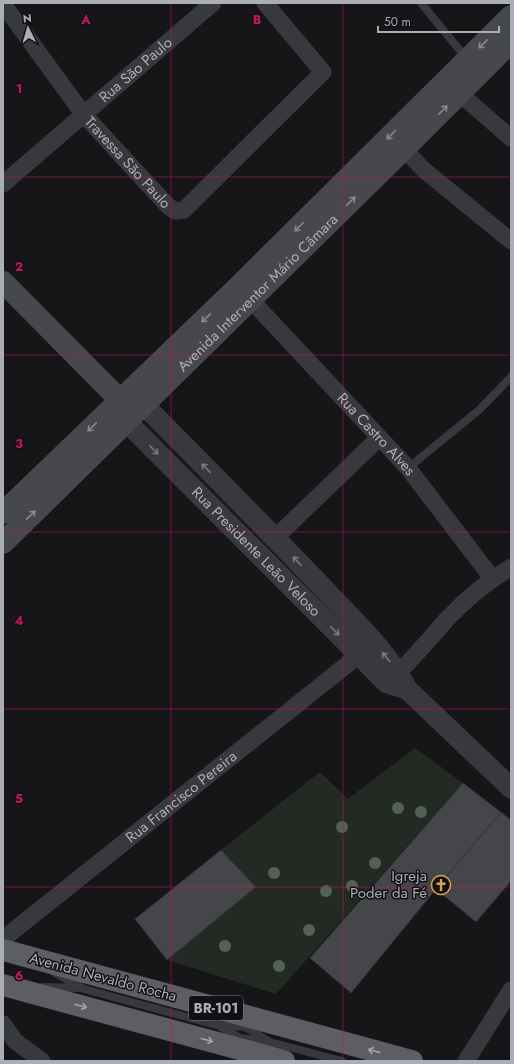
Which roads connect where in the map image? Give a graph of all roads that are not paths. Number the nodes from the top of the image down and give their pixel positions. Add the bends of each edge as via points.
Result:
1 (213, 3) edge
2 (265, 3) edge
3 (420, 3) edge
4 (3, 4) edge
5 (511, 16) edge
6 (511, 42) edge
7 (467, 59) junction
8 (459, 93) junction
9 (84, 115) junction
10 (511, 138) edge
11 (404, 150) junction
12 (3, 184) edge
13 (511, 241) edge
14 (3, 282) edge
15 (250, 299) junction
16 (511, 377) edge
17 (120, 400) junction
18 (144, 405) junction
19 (127, 422) junction
20 (379, 438) junction
21 (408, 468) junction
22 (3, 513) edge
23 (276, 538) junction
24 (3, 542) edge
25 (511, 567) edge
26 (492, 578) junction
27 (359, 655) junction
28 (398, 681) junction
29 (511, 788) edge
30 (3, 939) edge
31 (12, 953) edge
32 (3, 985) edge
33 (84, 989) junction
34 (511, 990) edge
35 (3, 1024) edge
36 (42, 1061) edge
37 (284, 1061) edge
38 (342, 1061) edge
39 (412, 1061) edge
40 (466, 1061) edge

1 - 9 street, Rua São Paulo
2 - 9 street, Travessa São Paulo via 324,72 184,210 175,211 168,206
3 - 7 lane
4 - 9 street, Travessa São Paulo
5 -> 7 main road, Avenida Interventor Mário Câmara
6 - 8 main road, Avenida Interventor Mário Câmara
7 -> 17 main road, Avenida Interventor Mário Câmara via 244,281
8 - 10 street
11 -> 8 main road, Avenida Interventor Mário Câmara
9 - 12 street, Rua São Paulo
11 - 13 street via 424,170
15 -> 11 main road, Avenida Interventor Mário Câmara
14 - 17 main road, Rua Presidente Leão Veloso
15 - 18 main road, Avenida Interventor Mário Câmara
15 - 20 street, Rua Castro Alves
16 - 21 lane via 478,410
17 - 18 main road
17 - 19 main road, Rua Presidente Leão Veloso
17 -> 22 main road, Avenida Interventor Mário Câmara
18 - 19 main road, Avenida Interventor Mário Câmara
23 -> 18 street, Rua Presidente Leão Veloso
24 -> 19 main road, Avenida Interventor Mário Câmara
19 -> 27 street, Rua Presidente Leão Veloso
20 - 21 street, Rua Castro Alves
20 - 23 street
21 - 26 street, Rua Castro Alves
28 -> 23 street, Rua Presidente Leão Veloso via 374,643
25 - 26 street
26 - 28 street via 449,617
27 - 28 street, Rua Presidente Leão Veloso
27 - 30 street, Rua Francisco Pereira
28 - 29 street, Rua Presidente Leão Veloso
31 - 33 lane
39 -> 31 highway, Avenida Nevaldo Rocha / BR-101
32 - 33 lane
32 -> 37 highway, BR-101
33 - 38 lane via 216,1025 240,1038 270,1042
34 - 40 street
35 - 36 street via 15,1041

